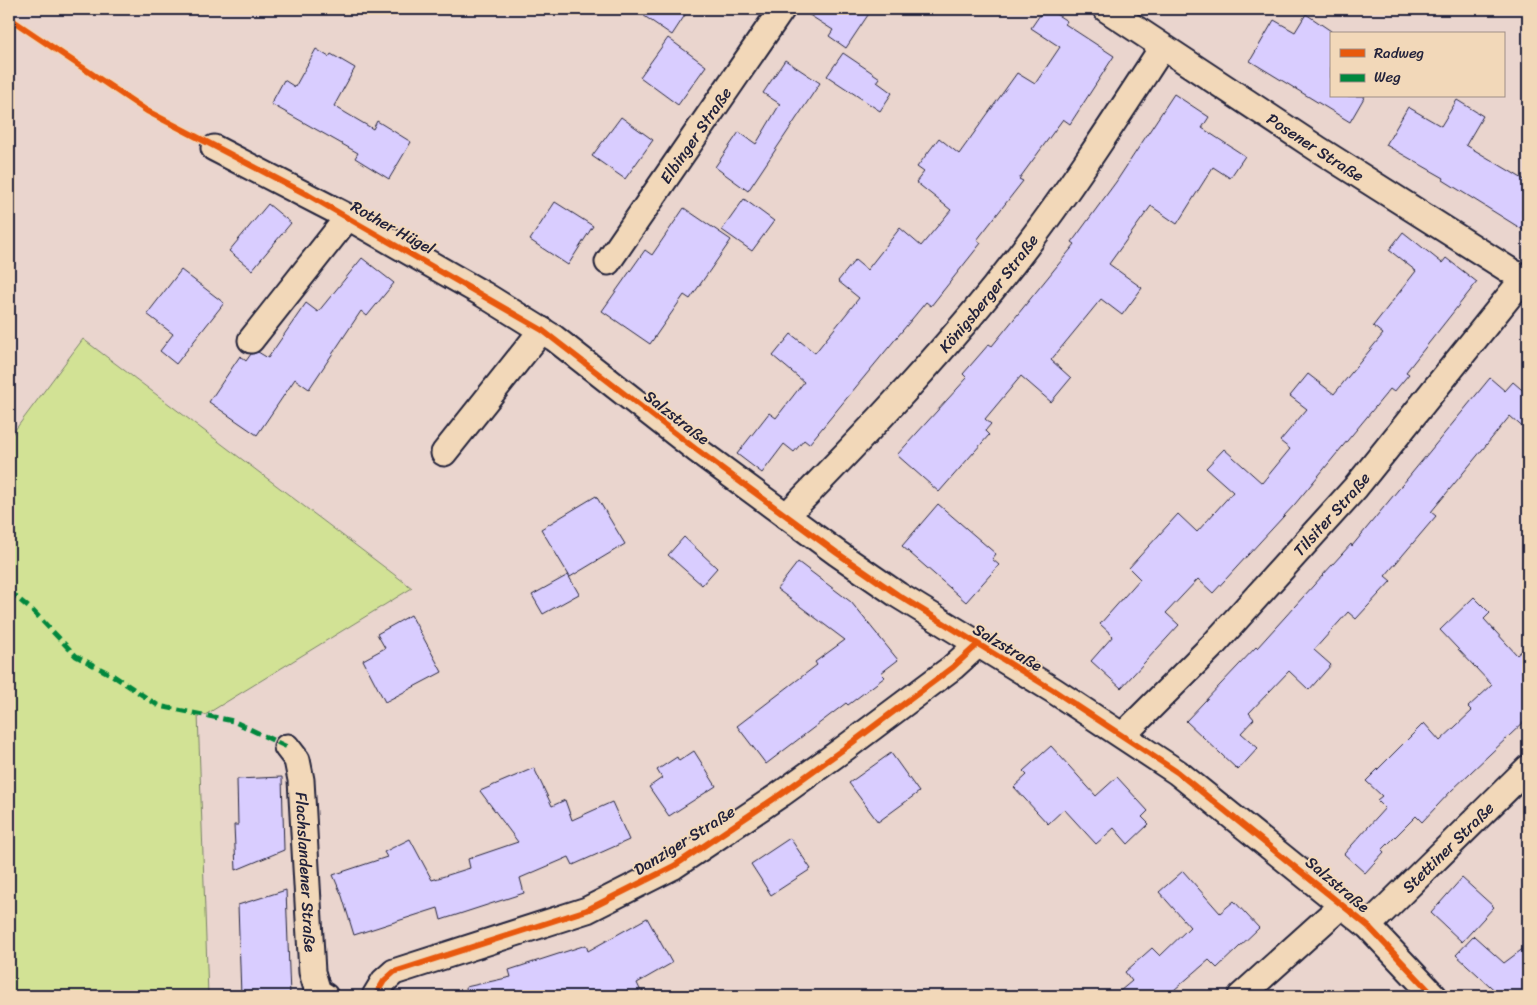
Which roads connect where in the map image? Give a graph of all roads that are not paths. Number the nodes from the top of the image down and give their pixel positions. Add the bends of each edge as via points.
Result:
1 (782, 9) edge
2 (1106, 9) edge
3 (1162, 48) junction
4 (214, 148) dead end
5 (348, 218) junction
6 (608, 262) dead end
7 (1526, 281) edge
8 (548, 334) junction
9 (251, 340) dead end
10 (444, 453) dead end
11 (786, 516) junction
12 (978, 645) junction
13 (1123, 735) junction
14 (287, 747) dead end
15 (1528, 768) edge
16 (1342, 905) junction
17 (1368, 926) junction
18 (325, 996) edge
19 (375, 996) edge
20 (1240, 996) edge
21 (1434, 996) edge

1 - 6 street, Elbinger Straße
2 - 3 street, Posener Straße
3 - 7 street, Posener Straße
3 - 11 street, Königsberger Straße via 1025,248 935,356
4 - 5 street, Rother Hügel
5 - 8 street, Rother Hügel
5 - 9 street, Rother Hügel
7 - 13 street, Tilsiter Straße via 1356,487 1220,638
8 - 10 street
8 - 11 street, Salzstraße
11 - 12 street, Salzstraße via 898,595
12 - 13 street, Salzstraße
12 - 19 street, Danziger Straße via 837,754 674,866 587,910 394,972 384,980
13 - 16 street, Salzstraße via 1201,790
14 - 18 street, Flachslandener Straße via 297,760 301,780 312,972 318,992
15 - 17 street, Stettiner Straße
16 - 17 street, Salzstraße
16 - 20 street
17 - 21 street, Salzstraße

